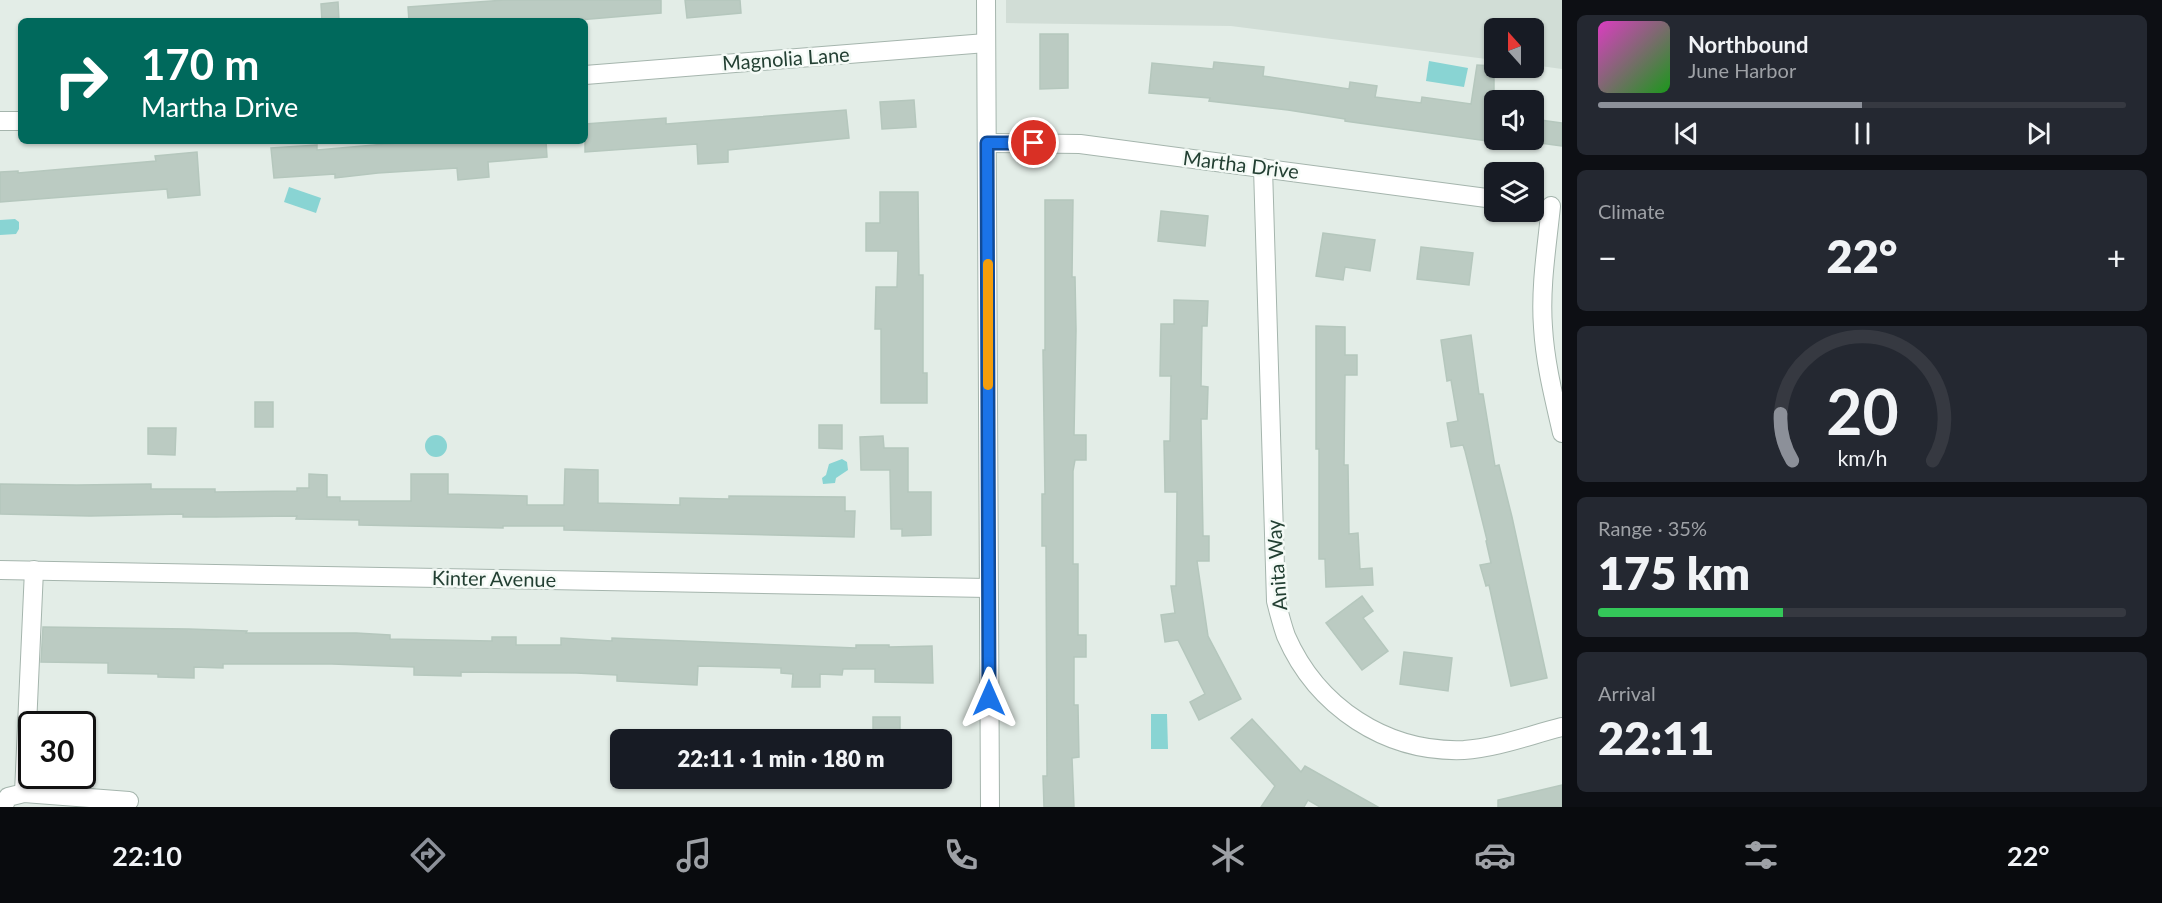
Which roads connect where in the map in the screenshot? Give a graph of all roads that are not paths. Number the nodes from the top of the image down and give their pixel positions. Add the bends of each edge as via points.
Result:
1 (987, 0) edge
2 (986, 43) junction
3 (588, 75) edge
4 (0, 121) edge
5 (18, 121) edge
6 (987, 143) junction
7 (1263, 168) junction
8 (1484, 198) edge
9 (1549, 206) edge
10 (1562, 433) edge
11 (0, 570) edge
12 (34, 570) junction
13 (988, 588) junction
14 (1562, 727) edge
15 (24, 793) junction
16 (129, 801) dead end
17 (3, 807) edge
18 (990, 807) edge

1 - 2 street
2 - 3 street, Magnolia Lane
2 - 6 street
4 - 5 street
6 - 7 street, Martha Drive via 1080,144
6 - 13 street
7 - 8 street, Martha Drive
7 - 14 street, Anita Way via 1276,601 1285,634 1300,663 1341,710 1367,728 1399,741 1433,749 1464,750
9 - 10 street via 1543,327 1548,374
11 - 12 street, Kinter Avenue
12 - 13 street, Kinter Avenue
12 - 15 street
13 - 18 street
15 - 16 street
15 - 17 street via 8,797

